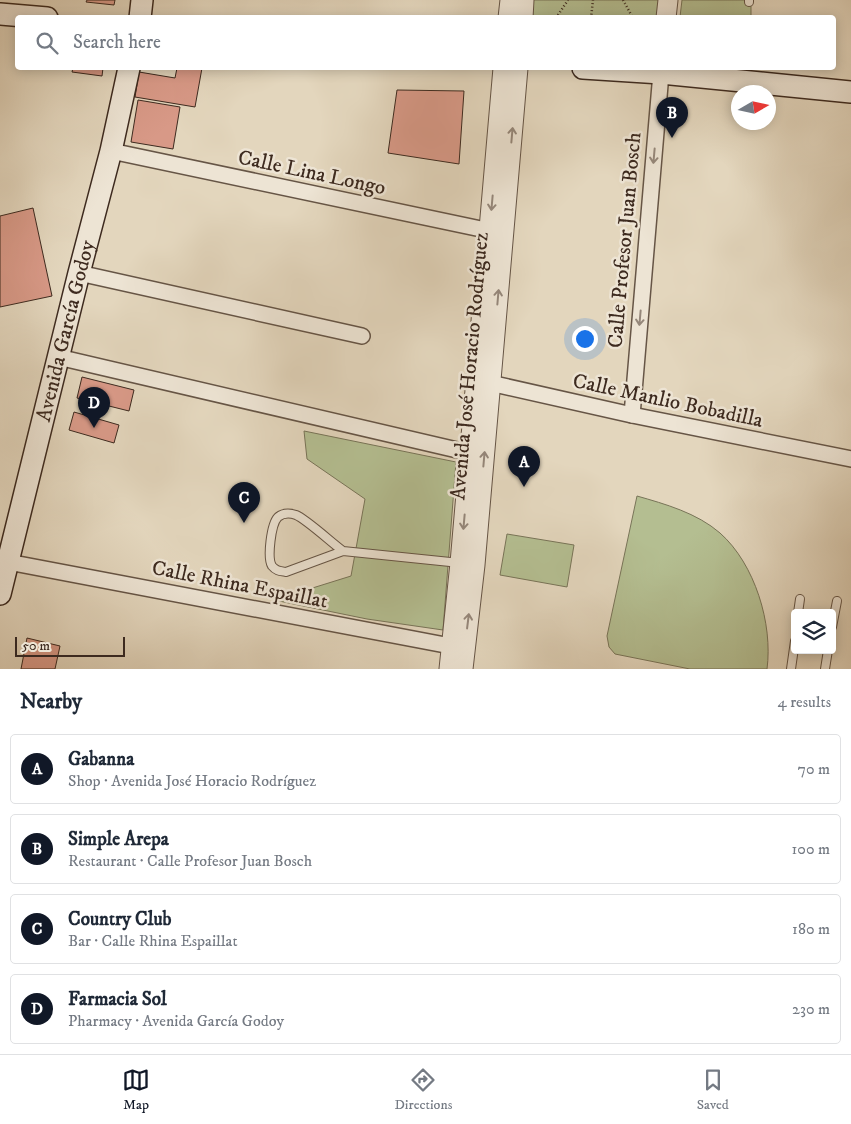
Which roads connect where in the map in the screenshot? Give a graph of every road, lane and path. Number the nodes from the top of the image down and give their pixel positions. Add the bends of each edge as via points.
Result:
1 (142, 0) edge
2 (510, 0) edge
3 (524, 0) edge
4 (568, 0) edge
5 (593, 0) edge
6 (623, 0) edge
7 (668, 0) edge
8 (0, 14) edge
9 (15, 15) edge
10 (140, 15) edge
11 (508, 15) edge
12 (522, 15) edge
13 (558, 15) edge
14 (591, 15) edge
15 (631, 15) edge
16 (666, 15) edge
17 (129, 70) edge
18 (503, 70) edge
19 (518, 70) edge
20 (661, 70) edge
21 (851, 92) edge
22 (111, 151) junction
23 (497, 233) junction
24 (79, 273) junction
25 (362, 336) dead end
26 (58, 357) junction
27 (484, 382) junction
28 (632, 415) junction
29 (470, 452) junction
30 (851, 459) edge
31 (342, 551) junction
32 (8, 562) junction
33 (460, 563) junction
34 (0, 594) edge
35 (800, 599) dead end
36 (837, 601) dead end
37 (799, 609) edge
38 (835, 609) edge
39 (458, 647) junction
40 (793, 654) edge
41 (827, 654) edge
42 (449, 669) edge
43 (463, 669) edge
44 (791, 669) edge
45 (825, 669) edge

1 - 10 main road
2 - 11 street
3 - 12 street
4 - 13 path
5 - 14 path
6 - 15 path
7 - 16 street
8 - 9 main road
17 - 22 main road, Avenida García Godoy
18 -> 23 street, Avenida José Horacio Rodríguez
23 -> 19 street, Avenida José Horacio Rodríguez
20 - 21 main road
20 -> 28 street, Calle Profesor Juan Bosch
22 - 23 street, Calle Lina Longo
22 - 24 main road, Avenida García Godoy
23 - 27 street, Avenida José Horacio Rodríguez
24 - 25 street
24 - 26 main road, Avenida García Godoy
26 - 29 street
26 - 32 main road, Avenida García Godoy
27 - 28 street, Calle Manlio Bobadilla
27 - 29 street, Avenida José Horacio Rodríguez
39 -> 27 street, Avenida José Horacio Rodríguez via 475,565
28 - 30 street, Calle Manlio Bobadilla
29 -> 33 street, Avenida José Horacio Rodríguez
31 - 31 lane via 297,515 285,513 274,524 269,553 276,570 286,572
31 - 33 lane
32 - 34 main road, Avenida García Godoy
32 - 39 street, Calle Rhina Espaillat
33 - 39 street, Avenida José Horacio Rodríguez
35 - 37 lane
36 - 38 lane
39 - 42 street, Avenida José Horacio Rodríguez
39 - 43 street, Avenida José Horacio Rodríguez
40 - 44 lane
41 - 45 lane

